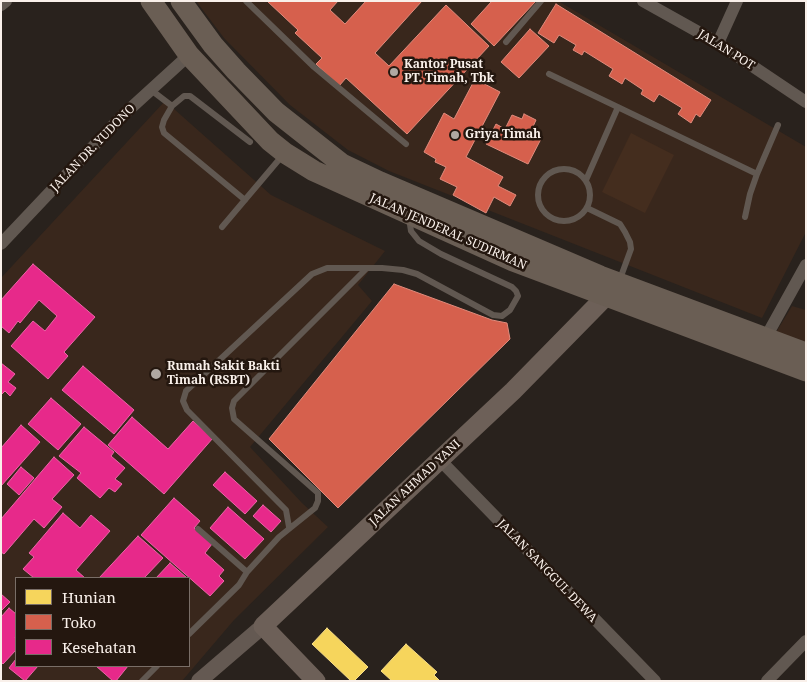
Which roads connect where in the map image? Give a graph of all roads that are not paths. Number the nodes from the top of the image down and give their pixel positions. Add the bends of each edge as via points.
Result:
1 (6, 1) edge
2 (151, 1) edge
3 (181, 1) edge
4 (246, 1) edge
5 (541, 1) edge
6 (643, 1) edge
7 (738, 1) edge
8 (1, 5) edge
9 (506, 42) dead end
10 (718, 43) junction
11 (189, 55) junction
12 (549, 74) dead end
13 (151, 90) junction
14 (806, 102) edge
15 (172, 106) junction
16 (618, 107) junction
17 (778, 124) dead end
18 (250, 142) dead end
19 (406, 144) dead end
20 (285, 153) junction
21 (757, 174) junction
22 (586, 180) junction
23 (245, 200) junction
24 (587, 208) junction
25 (409, 216) junction
26 (745, 217) dead end
27 (222, 227) dead end
28 (1, 244) edge
29 (806, 265) edge
30 (366, 269) junction
31 (612, 290) junction
32 (766, 337) junction
33 (806, 353) edge
34 (806, 371) edge
35 (440, 460) junction
36 (289, 527) junction
37 (198, 529) dead end
38 (247, 572) junction
39 (262, 626) junction
40 (190, 633) edge
41 (806, 641) edge
42 (156, 667) edge
43 (203, 680) edge
44 (142, 681) edge
45 (316, 681) edge
46 (655, 681) edge
47 (767, 681) edge

1 - 8 street
2 - 11 highway, JALAN JENDERAL SUDIRMAN
3 - 31 highway, JALAN JENDERAL SUDIRMAN via 212,45 242,78 276,112 342,164
4 - 19 lane via 314,67
5 - 9 lane
6 - 10 street, JALAN POT
7 - 10 street
10 - 14 street, JALAN POT
11 - 13 street, JALAN DR. YUDONO
11 - 20 highway, JALAN JENDERAL SUDIRMAN
12 - 16 lane
13 - 15 lane
13 - 28 street, JALAN DR. YUDONO
15 - 18 lane via 184,96 190,96
15 - 23 lane via 164,120 164,133
16 - 21 lane
16 - 22 lane
17 - 21 lane
20 - 23 lane
20 - 25 highway, JALAN JENDERAL SUDIRMAN via 314,171
21 - 26 lane
22 - 24 lane via 590,189
22 - 24 lane via 571,169 552,171 544,177 538,195 545,213 553,219 572,220
23 - 27 lane
24 - 31 lane via 620,224 630,242 631,249
25 - 30 lane via 411,230 419,241 512,287 518,296 510,310 502,316 493,315 416,274 403,270
25 - 31 highway, JALAN JENDERAL SUDIRMAN via 512,261
29 - 32 street
30 - 36 lane via 234,401 234,418 318,493 315,508
30 - 36 lane via 327,268 312,274 186,392 183,401 187,410 286,510
31 - 32 highway, JALAN JENDERAL SUDIRMAN
31 - 34 highway, JALAN JENDERAL SUDIRMAN
31 - 35 main road, JALAN AHMAD YANI
32 - 33 highway, JALAN JENDERAL SUDIRMAN
35 - 39 main road, JALAN AHMAD YANI
35 - 46 street, JALAN SANGGUL DEWA
36 - 38 lane
37 - 38 lane
38 - 40 lane via 239,585
39 - 43 street
39 - 45 main road
41 - 47 street
42 - 44 lane

